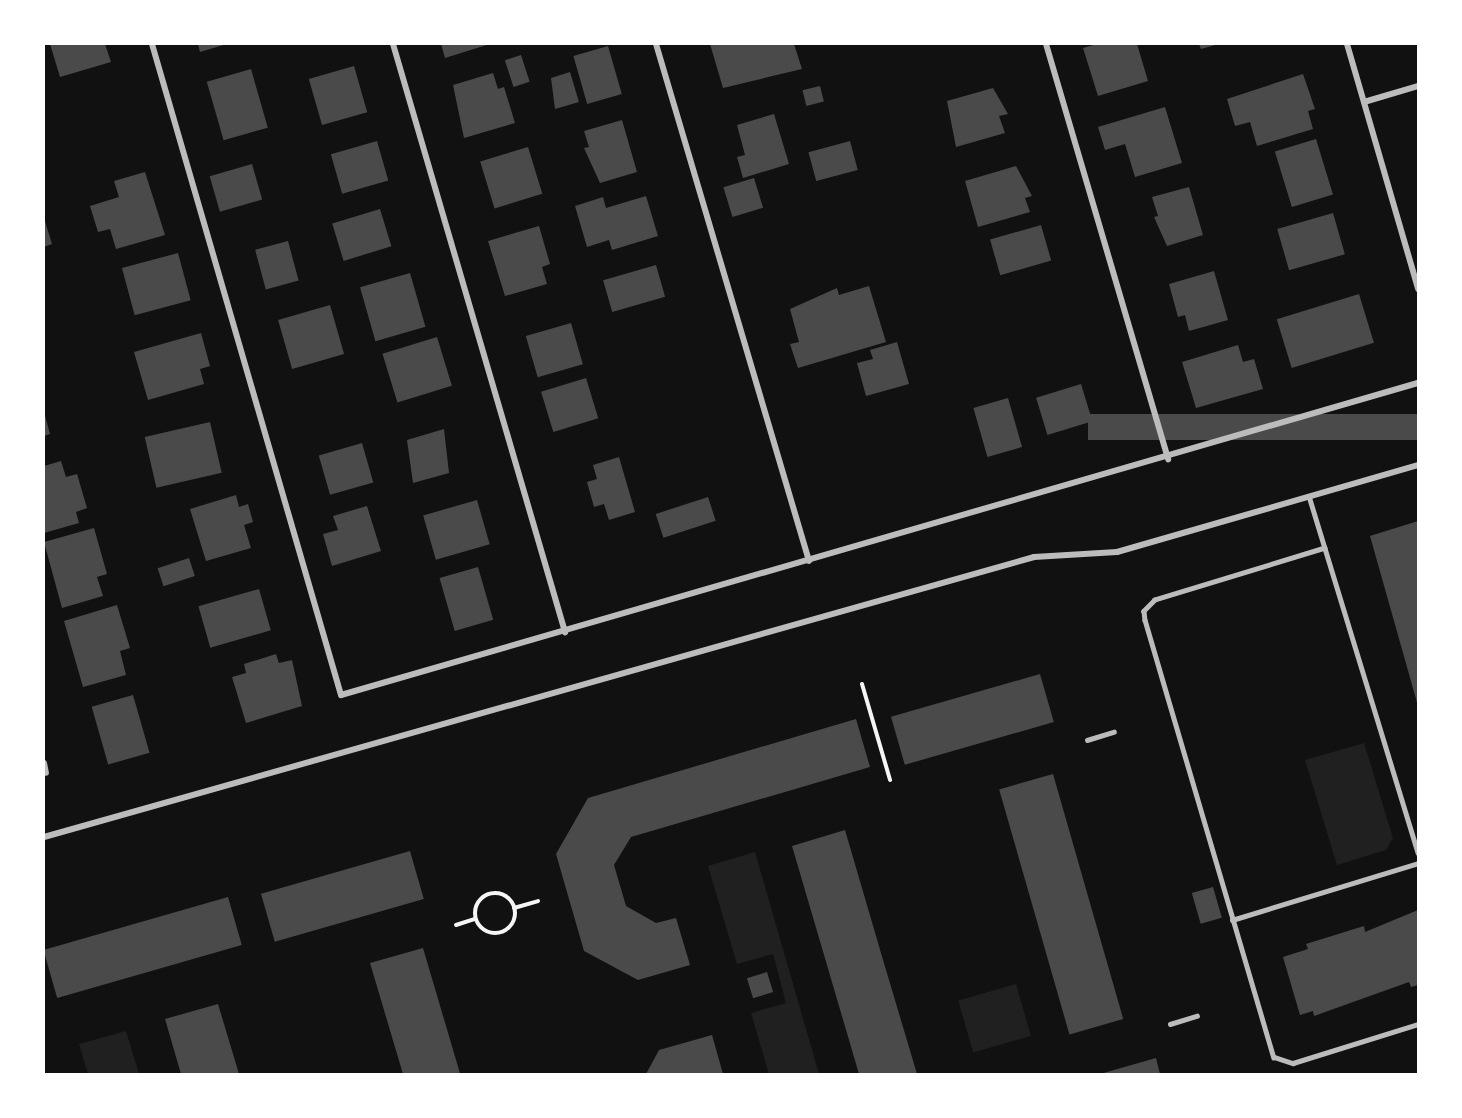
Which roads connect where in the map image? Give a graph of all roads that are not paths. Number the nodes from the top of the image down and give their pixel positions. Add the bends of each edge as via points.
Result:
1 (152, 44) edge
2 (393, 44) edge
3 (656, 44) edge
4 (1046, 44) edge
5 (1347, 44) edge
6 (1419, 86) edge
7 (1364, 102) junction
8 (1419, 289) edge
9 (1419, 383) edge
10 (1168, 459) junction
11 (1419, 465) edge
12 (1309, 496) junction
13 (1325, 548) junction
14 (809, 561) junction
15 (565, 632) junction
16 (1114, 732) dead end
17 (1087, 740) dead end
18 (44, 763) edge
19 (46, 773) dead end
20 (44, 837) edge
21 (1419, 853) edge
22 (1419, 863) edge
23 (1233, 920) junction
24 (1197, 1016) dead end
25 (1170, 1024) dead end
26 (1419, 1024) edge

1 - 15 street via 341,695
2 - 15 street
3 - 14 street
4 - 10 street
5 - 7 street
6 - 7 street
7 - 8 street
9 - 10 street
10 - 14 street
11 - 12 street
12 - 13 lane
12 - 20 street via 1118,552 1034,557
13 - 21 lane
13 - 23 lane via 1155,600 1144,611
14 - 15 street
16 - 17 lane
18 - 19 street
22 - 23 lane
23 - 26 lane via 1270,1048 1283,1063
24 - 25 lane

